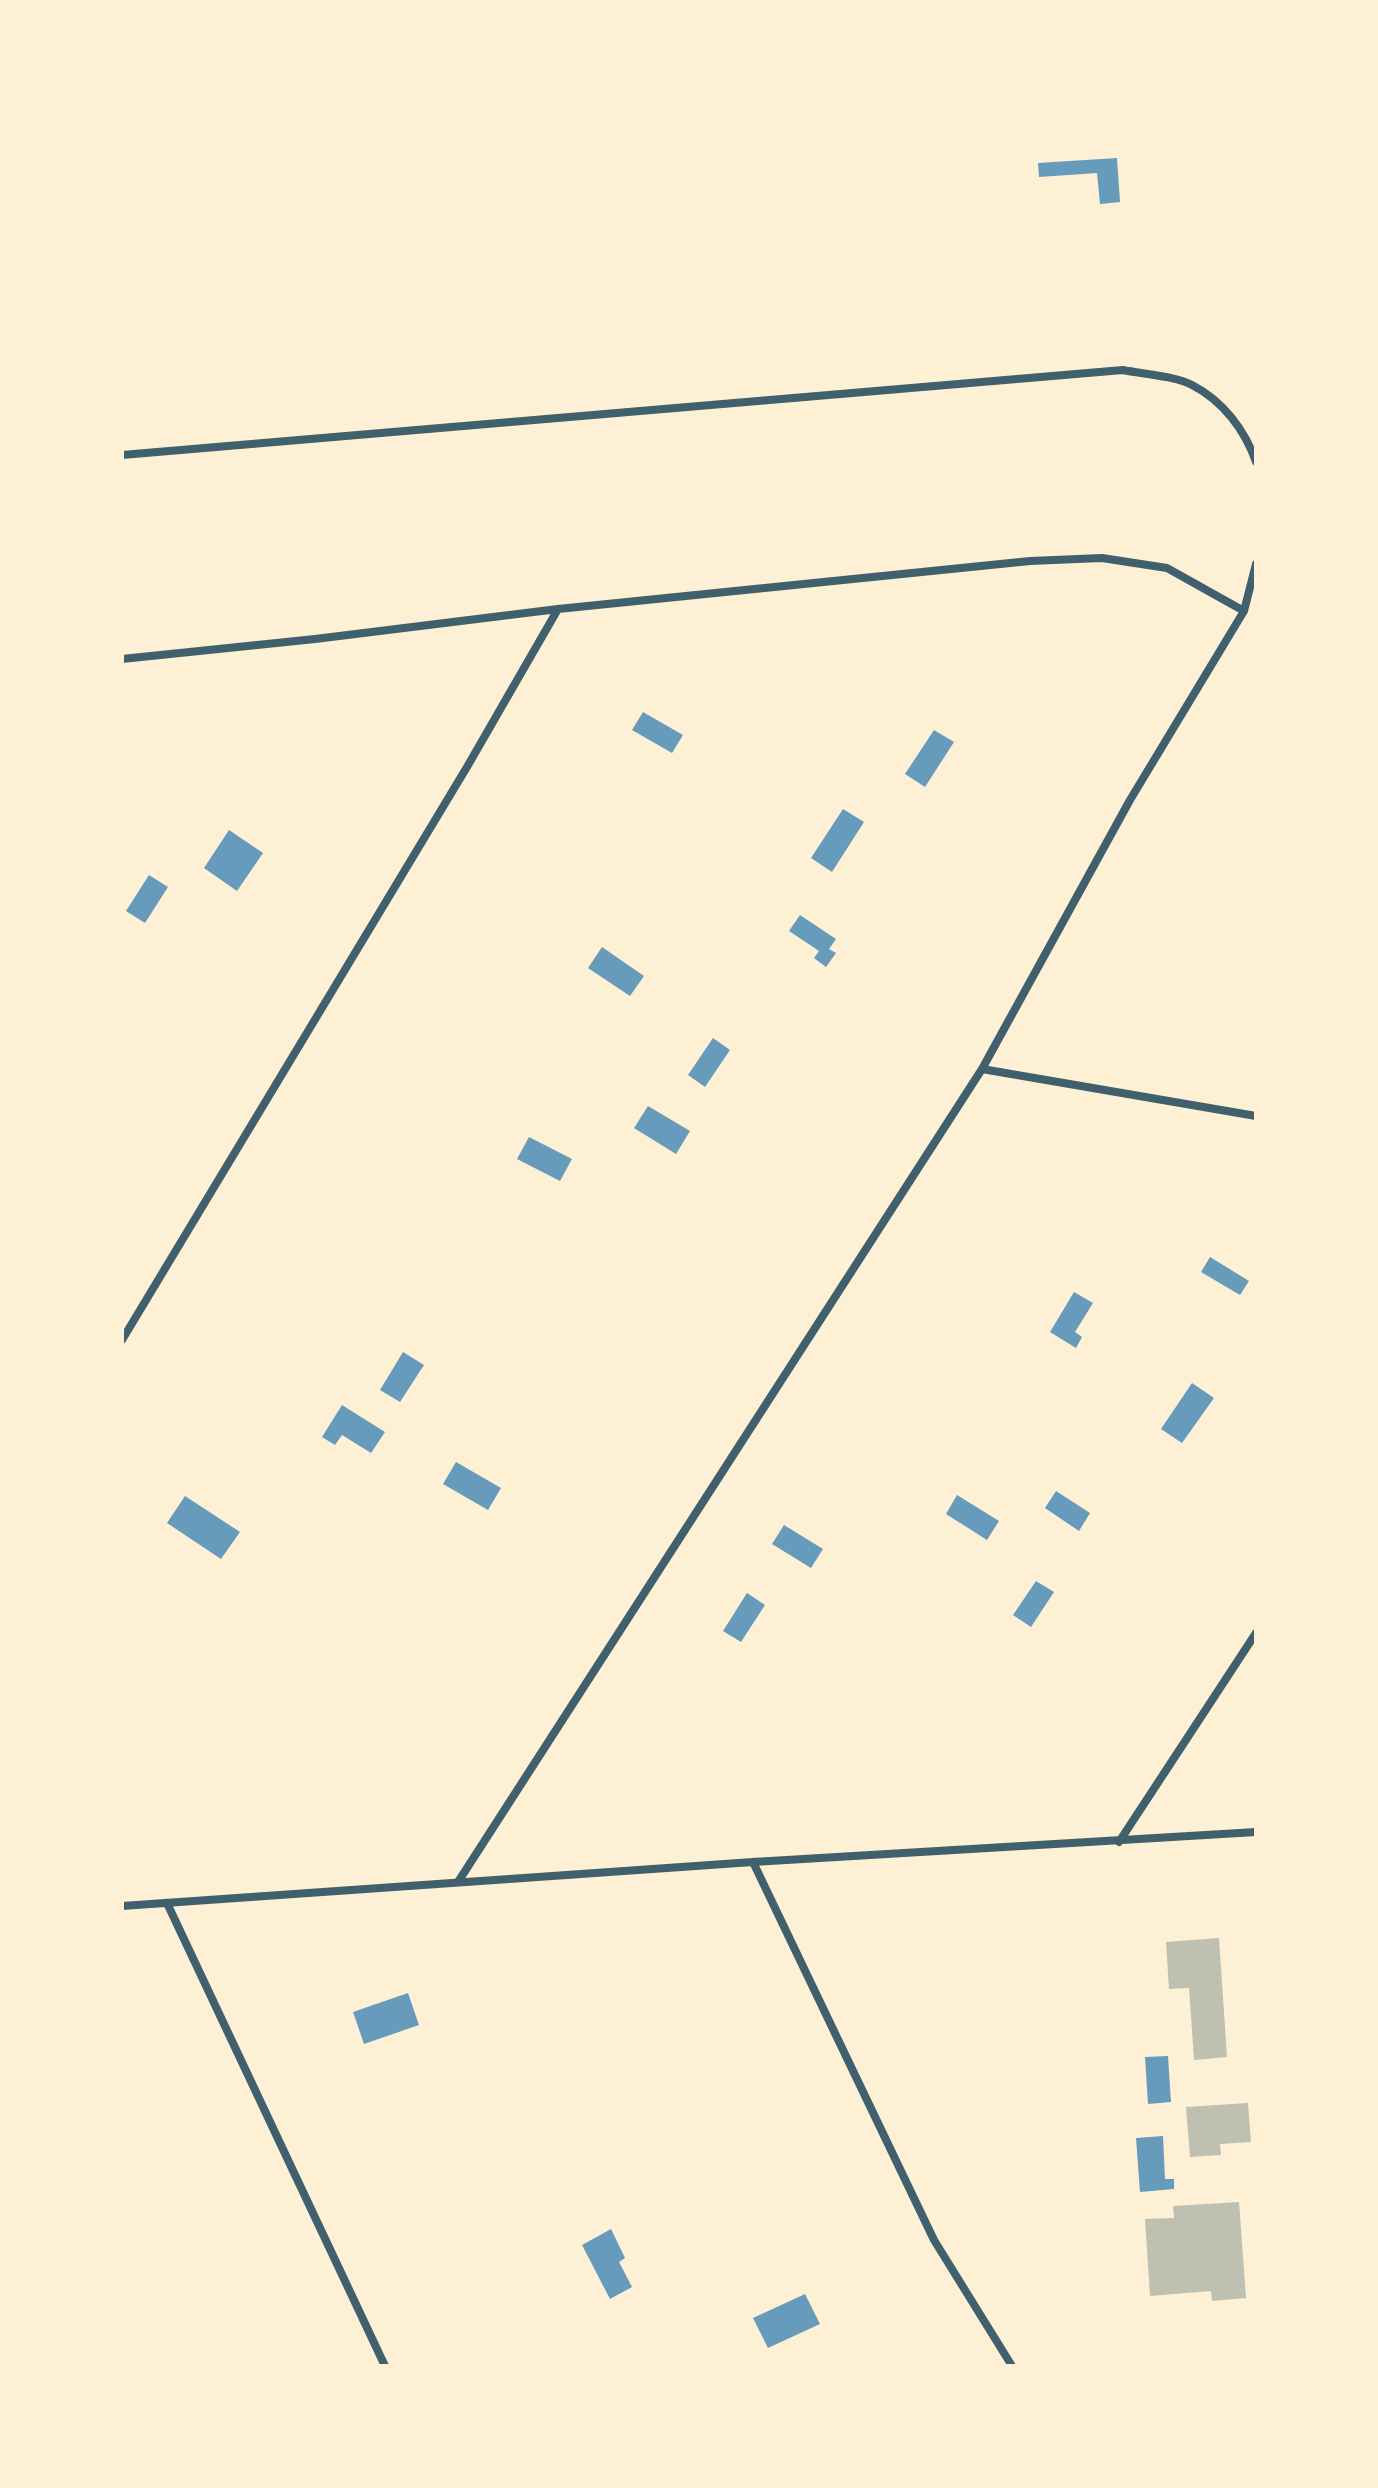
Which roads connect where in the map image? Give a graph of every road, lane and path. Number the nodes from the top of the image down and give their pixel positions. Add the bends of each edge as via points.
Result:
1 (122, 455) edge
2 (1256, 462) edge
3 (1256, 564) edge
4 (558, 609) junction
5 (1244, 611) junction
6 (122, 659) edge
7 (982, 1069) junction
8 (1256, 1116) edge
9 (122, 1340) edge
10 (1256, 1633) edge
11 (1256, 1832) edge
12 (1119, 1842) junction
13 (753, 1862) junction
14 (458, 1882) junction
15 (167, 1903) junction
16 (122, 1906) edge
17 (385, 2366) edge
18 (1012, 2366) edge

1 - 2 street via 1123,370 1190,384 1222,406 1249,440
3 - 5 street
4 - 5 street via 1102,558 1167,568
4 - 6 street
4 - 9 street
5 - 7 street via 1130,800
7 - 8 street
7 - 14 street
10 - 12 street
11 - 12 street
12 - 13 street
13 - 14 street
13 - 18 street via 934,2240
14 - 15 street
15 - 16 street
15 - 17 street

